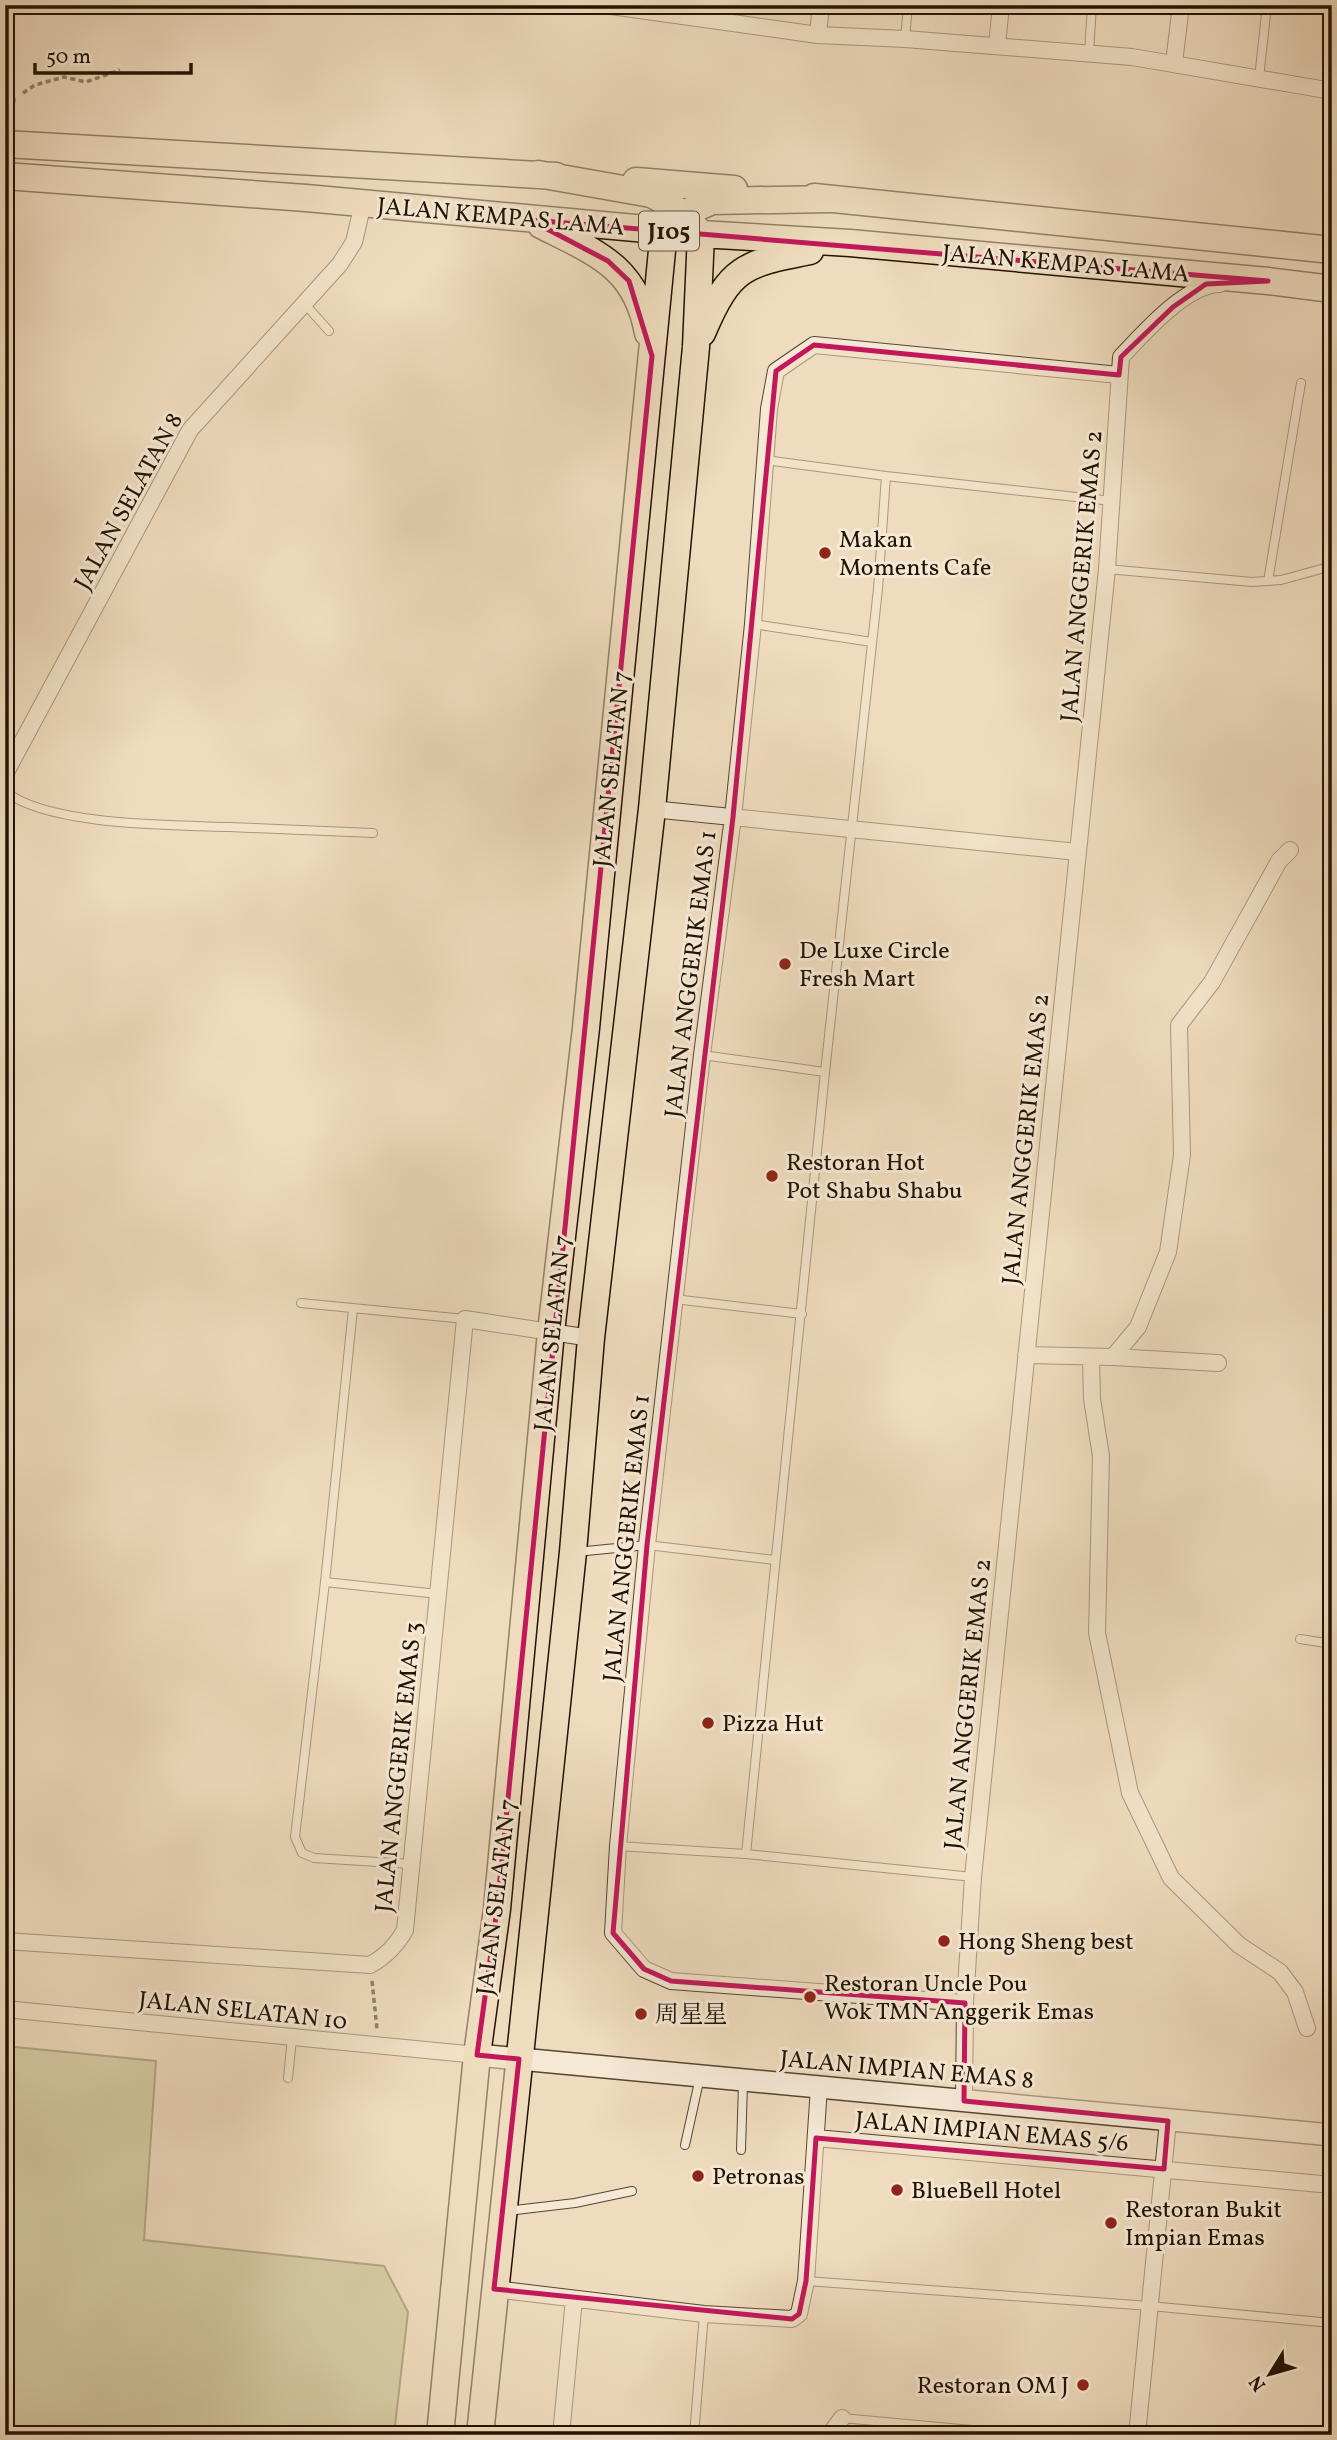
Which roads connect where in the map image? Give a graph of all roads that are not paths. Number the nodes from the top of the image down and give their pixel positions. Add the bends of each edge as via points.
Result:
1 (604, 5) edge
2 (727, 5) edge
3 (821, 5) edge
4 (908, 5) edge
5 (1001, 5) edge
6 (1092, 5) edge
7 (1181, 5) edge
8 (1267, 5) edge
9 (641, 8) edge
10 (726, 22) junction
11 (818, 35) junction
12 (905, 39) junction
13 (997, 46) junction
14 (1089, 53) junction
15 (1174, 63) junction
16 (1259, 78) junction
17 (1332, 91) edge
18 (11, 100) road end
19 (5, 114) edge
20 (6, 138) edge
21 (538, 174) junction
22 (5, 176) edge
23 (828, 199) junction
24 (363, 203) junction
25 (530, 220) junction
26 (674, 222) junction
27 (701, 234) junction
28 (850, 243) junction
29 (1332, 250) edge
30 (1268, 281) junction
31 (1332, 289) edge
32 (304, 303) junction
33 (329, 331) dead end
34 (695, 347) junction
35 (652, 356) junction
36 (1119, 375) junction
37 (1301, 383) dead end
38 (765, 460) junction
39 (886, 476) junction
40 (1112, 501) junction
41 (1332, 566) edge
42 (1107, 569) junction
43 (1268, 581) junction
44 (753, 625) junction
45 (872, 642) junction
46 (5, 774) edge
47 (5, 791) edge
48 (652, 809) junction
49 (733, 817) junction
50 (851, 828) junction
51 (373, 833) dead end
52 (1290, 850) dead end
53 (1078, 852) junction
54 (702, 1055) junction
55 (825, 1072) junction
56 (674, 1299) junction
57 (301, 1303) dead end
58 (353, 1309) junction
59 (802, 1314) junction
60 (465, 1319) junction
61 (551, 1332) junction
62 (591, 1338) junction
63 (1026, 1355) junction
64 (1091, 1357) junction
65 (1113, 1357) junction
66 (1218, 1363) dead end
67 (647, 1545) junction
68 (573, 1552) junction
69 (775, 1560) junction
70 (325, 1582) junction
71 (438, 1594) junction
72 (1300, 1639) dead end
73 (1332, 1644) edge
74 (618, 1846) junction
75 (747, 1854) junction
76 (411, 1864) junction
77 (973, 1877) junction
78 (5, 1941) edge
79 (965, 2003) junction
80 (5, 2009) edge
81 (1307, 2028) dead end
82 (292, 2038) junction
83 (477, 2055) junction
84 (519, 2059) junction
85 (700, 2075) junction
86 (288, 2078) dead end
87 (743, 2080) junction
88 (819, 2087) junction
89 (964, 2101) junction
90 (1168, 2121) junction
91 (1332, 2135) edge
92 (816, 2138) junction
93 (685, 2146) dead end
94 (741, 2150) dead end
95 (1164, 2169) junction
96 (1332, 2185) edge
97 (632, 2191) dead end
98 (502, 2211) junction
99 (806, 2281) junction
100 (494, 2289) junction
101 (574, 2299) junction
102 (1150, 2306) junction
103 (704, 2314) junction
104 (1332, 2323) edge
105 (842, 2418) joint
106 (977, 2433) edge
107 (440, 2435) edge
108 (480, 2435) edge
109 (561, 2435) edge
110 (694, 2435) edge
111 (832, 2435) edge
112 (1027, 2435) edge
113 (1137, 2435) edge

1 - 9 street
2 - 10 lane
3 - 11 street
4 - 12 lane
5 - 13 street
6 - 14 lane
7 - 15 street
8 - 16 lane
9 - 10 street
10 - 11 street
11 - 12 street
12 - 13 street
13 - 14 street
14 - 15 street
15 - 16 street
16 - 17 street
18 - 19 lane
20 - 21 main road, JALAN KEMPAS LAMA / J105
21 - 23 main road, JALAN KEMPAS LAMA / J105
21 - 26 main road via 651,194 667,202
22 - 24 main road, JALAN KEMPAS LAMA / J105
23 - 26 main road via 724,199
23 - 29 main road, JALAN KEMPAS LAMA / J105
24 - 25 main road, JALAN KEMPAS LAMA / J105
24 - 32 street, JALAN SELATAN 8 via 354,242
25 - 26 main road, JALAN KEMPAS LAMA / J105
25 - 35 main road via 608,261 629,281 646,322
26 - 27 main road, JALAN KEMPAS LAMA / J105
26 - 35 main road, JALAN SELATAN 7
27 - 28 main road, JALAN KEMPAS LAMA / J105
27 - 34 main road, JALAN SELATAN 7
28 - 30 main road, JALAN KEMPAS LAMA / J105
28 - 34 main road via 755,263 721,292
30 - 31 main road, JALAN KEMPAS LAMA / J105
30 - 36 street, JALAN ANGGERIK EMAS 2 via 1206,284 1173,307 1121,357
32 - 33 lane
32 - 46 street, JALAN SELATAN 8 via 190,430
34 - 48 main road, JALAN SELATAN 7
35 - 61 main road, JALAN SELATAN 7
36 - 38 street, JALAN ANGGERIK EMAS 1 via 814,345 776,371
36 - 40 street, JALAN ANGGERIK EMAS 2
37 - 43 lane
38 - 39 lane
38 - 44 street, JALAN ANGGERIK EMAS 1
39 - 40 lane
39 - 45 lane
40 - 42 street, JALAN ANGGERIK EMAS 2
41 - 43 lane
42 - 43 lane
42 - 53 street, JALAN ANGGERIK EMAS 2
44 - 45 lane
44 - 49 street, JALAN ANGGERIK EMAS 1
45 - 50 lane
47 - 51 lane via 48,811 126,823
48 - 49 street
48 - 62 main road, JALAN SELATAN 7
49 - 50 street
49 - 54 street, JALAN ANGGERIK EMAS 1
50 - 53 street
50 - 55 lane
52 - 65 street via 1279,861 1212,982 1179,1025 1182,1155 1168,1252 1138,1327
53 - 63 street, JALAN ANGGERIK EMAS 2
54 - 55 lane
54 - 56 street, JALAN ANGGERIK EMAS 1
55 - 59 lane
56 - 59 lane
56 - 67 street, JALAN ANGGERIK EMAS 1
57 - 58 lane
58 - 60 lane
58 - 70 lane
59 - 69 lane
60 - 61 street
60 - 71 street, JALAN ANGGERIK EMAS 3
61 - 62 street
61 - 83 main road, JALAN SELATAN 7 via 498,1895
62 - 68 main road, JALAN SELATAN 7
63 - 64 street
63 - 77 street, JALAN ANGGERIK EMAS 2
64 - 65 street
64 - 81 street via 1101,1456 1097,1633 1130,1793 1171,1878 1239,1945 1280,1972 1295,1992
65 - 66 street
67 - 68 lane
67 - 69 lane
67 - 74 street, JALAN ANGGERIK EMAS 1
68 - 84 main road, JALAN SELATAN 7
69 - 75 lane
70 - 71 lane
70 - 76 lane via 295,1838 302,1853 314,1858
71 - 76 street, JALAN ANGGERIK EMAS 3
72 - 73 lane
74 - 75 lane
74 - 79 street, JALAN ANGGERIK EMAS 1 via 613,1933 644,1969 671,1981
75 - 77 lane
76 - 78 street, JALAN ANGGERIK EMAS 3 via 405,1930 397,1944 370,1965
77 - 79 street, JALAN ANGGERIK EMAS 2
79 - 89 street, JALAN ANGGERIK EMAS 2
80 - 82 street, JALAN SELATAN 10
82 - 83 street, JALAN SELATAN 10
82 - 86 lane
83 - 84 street, JALAN IMPIAN EMAS 8
83 - 107 main road, JALAN SELATAN 7
84 - 85 street, JALAN IMPIAN EMAS 8
84 - 98 main road, JALAN SELATAN 7
85 - 87 street, JALAN IMPIAN EMAS 8
85 - 93 lane
87 - 88 street, JALAN IMPIAN EMAS 8
87 - 94 lane
88 - 89 street, JALAN IMPIAN EMAS 8
88 - 92 street
89 - 90 street, JALAN IMPIAN EMAS 8
90 - 91 street, JALAN IMPIAN EMAS 8
90 - 95 street
92 - 95 street, JALAN IMPIAN EMAS 5/6
92 - 99 street
95 - 96 street, JALAN IMPIAN EMAS 5/6
95 - 102 street
97 - 98 lane
98 - 100 main road, JALAN SELATAN 7
99 - 102 lane
99 - 103 street via 799,2314 792,2319
100 - 101 street
100 - 108 main road, JALAN SELATAN 7
101 - 103 street
101 - 109 street
102 - 104 lane
102 - 113 street
103 - 110 lane
105 - 106 lane
105 - 111 street
106 - 112 lane

